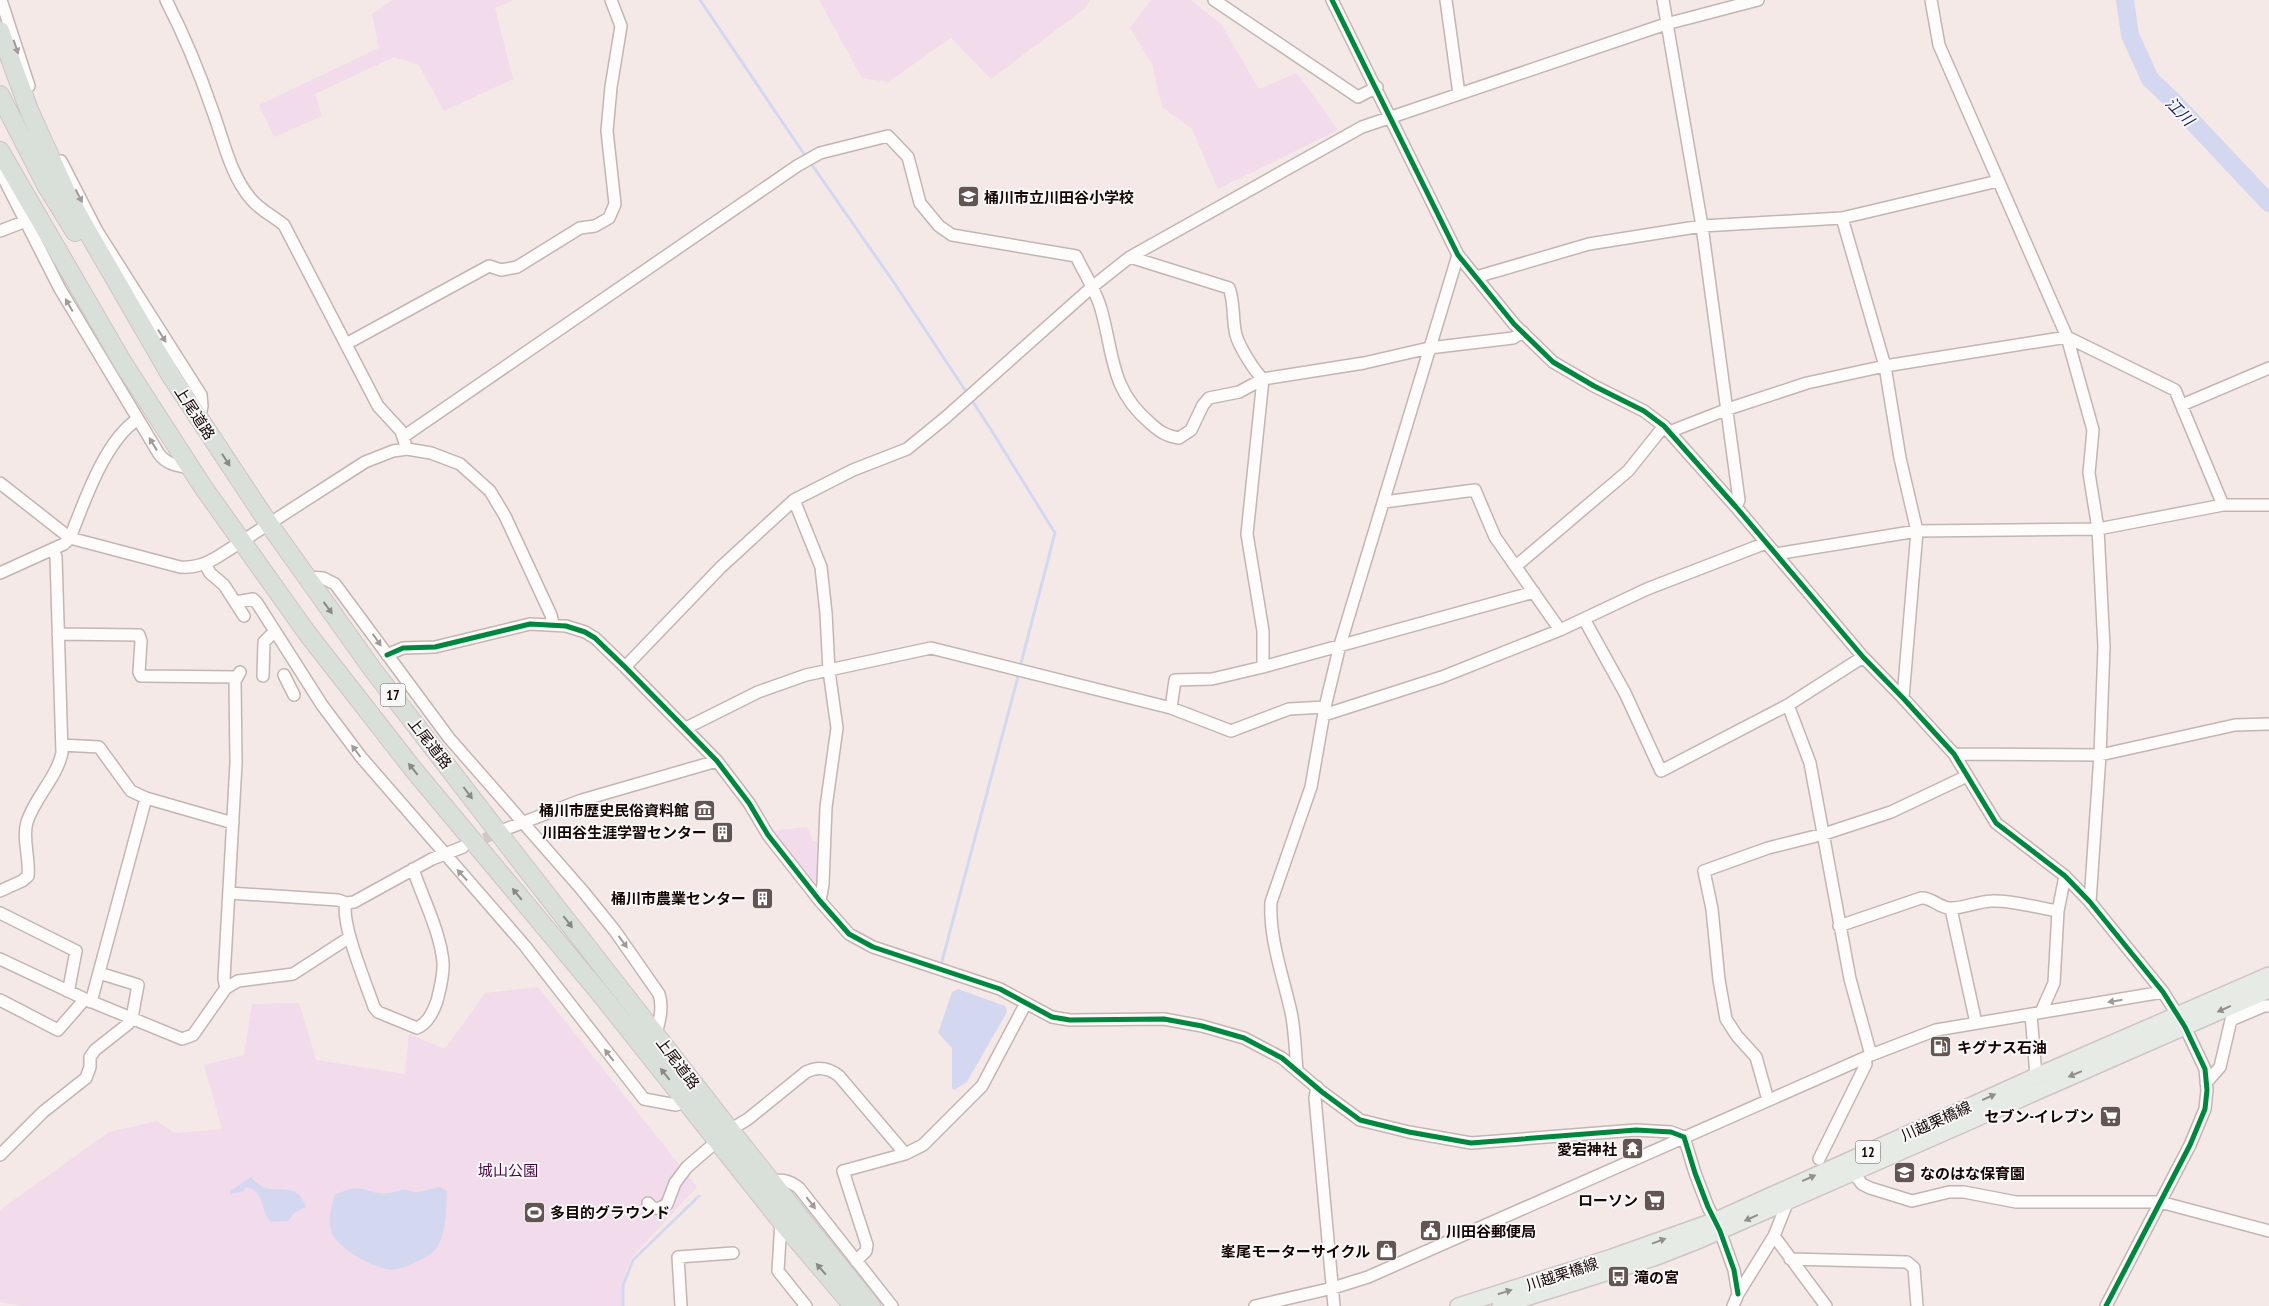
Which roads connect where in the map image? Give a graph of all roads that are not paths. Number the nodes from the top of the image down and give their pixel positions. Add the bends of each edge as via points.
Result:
1 (1, 0) edge
2 (611, 0) edge
3 (1214, 0) edge
4 (1332, 0) edge
5 (1446, 0) edge
6 (1663, 0) edge
7 (1758, 0) edge
8 (1931, 0) edge
9 (170, 1) edge
10 (1666, 24) junction
11 (0, 31) edge
12 (1377, 87) junction
13 (1459, 94) junction
14 (0, 95) edge
15 (0, 114) edge
16 (1391, 117) junction
17 (0, 151) edge
18 (0, 171) edge
19 (1998, 181) junction
20 (1842, 218) junction
21 (26, 221) junction
22 (1702, 226) junction
23 (0, 231) edge
24 (1458, 256) junction
25 (1130, 257) junction
26 (1476, 277) junction
27 (1092, 288) junction
28 (1523, 332) junction
29 (2067, 337) junction
30 (346, 344) junction
31 (1429, 348) junction
32 (124, 363) junction
33 (1885, 366) junction
34 (2269, 368) edge
35 (171, 376) junction
36 (1263, 379) junction
37 (2182, 405) junction
38 (1728, 409) junction
39 (138, 419) junction
40 (199, 420) junction
41 (1667, 429) junction
42 (403, 437) junction
43 (407, 449) junction
44 (191, 468) junction
45 (0, 483) edge
46 (794, 500) junction
47 (1384, 502) junction
48 (2224, 505) junction
49 (2269, 505) edge
50 (1736, 507) junction
51 (269, 524) junction
52 (2098, 529) junction
53 (1916, 530) junction
54 (70, 538) junction
55 (242, 540) junction
56 (1766, 543) junction
57 (53, 549) junction
58 (1776, 554) junction
59 (205, 564) junction
60 (1516, 566) junction
61 (0, 573) edge
62 (306, 577) junction
63 (1534, 592) junction
64 (236, 602) junction
65 (244, 616) dead end
66 (1584, 619) junction
67 (553, 624) junction
68 (1560, 630) junction
69 (274, 632) junction
70 (58, 634) junction
71 (1340, 645) junction
72 (387, 655) junction
73 (1863, 657) junction
74 (626, 667) junction
75 (1263, 667) junction
76 (829, 671) junction
77 (284, 675) dead end
78 (263, 676) dead end
79 (294, 695) dead end
80 (1903, 698) junction
81 (1788, 705) junction
82 (1171, 708) junction
83 (1324, 711) junction
84 (2269, 724) edge
85 (686, 728) junction
86 (62, 745) junction
87 (1954, 754) junction
88 (2100, 755) junction
89 (716, 761) junction
90 (1967, 776) junction
91 (146, 798) junction
92 (522, 822) junction
93 (232, 823) junction
94 (506, 829) tunnel mouth
95 (1824, 834) junction
96 (463, 847) tunnel mouth
97 (444, 855) junction
98 (413, 869) junction
99 (2065, 876) junction
100 (0, 891) edge
101 (229, 894) junction
102 (820, 901) junction
103 (2090, 902) junction
104 (346, 903) junction
105 (1951, 909) junction
106 (2058, 911) junction
107 (0, 913) edge
108 (1839, 926) junction
109 (350, 937) junction
110 (0, 959) edge
111 (99, 973) junction
112 (2269, 976) edge
113 (226, 988) junction
114 (2269, 990) edge
115 (67, 991) junction
116 (2163, 992) junction
117 (0, 1000) edge
118 (88, 1000) junction
119 (1026, 1003) junction
120 (2269, 1006) edge
121 (2036, 1013) junction
122 (132, 1018) junction
123 (2181, 1020) junction
124 (1976, 1023) junction
125 (656, 1033) junction
126 (1868, 1056) junction
127 (1297, 1069) junction
128 (2036, 1076) junction
129 (2206, 1083) junction
130 (1316, 1087) junction
131 (1768, 1100) junction
132 (687, 1101) junction
133 (724, 1135) junction
134 (1684, 1137) junction
135 (902, 1150) dead end
136 (0, 1155) edge
137 (1819, 1159) dead end
138 (1853, 1172) junction
139 (772, 1181) junction
140 (1788, 1201) junction
141 (2160, 1202) junction
142 (648, 1203) dead end
143 (781, 1221) junction
144 (1718, 1226) junction
145 (2269, 1231) edge
146 (1774, 1236) junction
147 (733, 1253) dead end
148 (1790, 1259) junction
149 (856, 1261) junction
150 (1333, 1288) junction
151 (1738, 1294) junction
152 (681, 1306) edge
153 (806, 1306) edge
154 (852, 1306) edge
155 (871, 1306) edge
156 (892, 1306) edge
157 (1255, 1306) edge
158 (1334, 1306) edge
159 (1458, 1306) edge
160 (1500, 1306) edge
161 (1733, 1306) edge
162 (1826, 1306) edge
163 (1917, 1306) edge
164 (2106, 1306) edge

1 -> 40 street via 35,102 61,161 98,233 200,395
2 - 30 street via 621,26 607,131 615,204 609,218 595,226 580,228 517,267 501,270 489,266
3 - 12 street via 1358,97
4 - 12 street
5 - 13 street
6 - 10 street
7 - 10 street
8 - 19 street via 1939,44
9 - 30 street via 238,181 250,199 284,225
10 - 13 street
10 - 22 street
11 - 35 highway, 上尾道路 / 17 via 29,110 66,192
12 - 16 street
13 - 16 street
14 - 35 highway via 46,184 114,295
15 - 32 highway
16 - 24 street
16 - 25 street via 1362,127
17 - 32 highway, 上尾道路 / 17
18 - 21 street
19 - 20 street
19 - 29 street
20 - 22 street
20 - 33 street
21 - 23 street
39 -> 21 street via 60,289
22 - 26 street via 1589,244
22 - 38 street
24 - 26 street
24 - 31 street
25 - 27 street
25 - 36 street via 1229,288 1233,297 1236,336
26 - 28 street
27 - 36 street via 1101,307 1123,393 1134,409 1166,436 1179,438 1191,430 1209,398 1239,392
27 - 42 street via 1076,256 952,235 939,226 920,203 908,157 888,136 883,137 820,153 797,166
27 - 46 street via 907,449 853,470
28 - 31 street via 1513,338
28 - 41 street via 1552,362 1644,411
29 - 33 street
29 - 37 street via 2175,390
29 - 52 street via 2092,430 2089,473
30 - 42 street via 378,406
31 - 36 street via 1364,363
31 - 47 street
32 - 44 highway, 上尾道路 / 17
33 - 38 street via 1807,383
33 - 53 street
34 - 37 street
35 - 40 highway, 上尾道路 / 17
36 - 75 street via 1247,534 1263,631
37 - 48 street
38 - 41 street
38 - 50 street via 1739,500
44 -> 39 street via 164,460
39 - 54 street via 124,431 108,455 91,486
40 -> 51 highway, 上尾道路 / 17
41 - 50 street
41 - 60 street via 1628,471
42 - 43 street
43 - 51 street via 365,462
43 - 67 street via 431,453 460,464 490,491 505,516
44 - 55 highway, 上尾道路 / 17
45 - 54 street
46 - 74 street via 721,568
46 - 76 street via 821,567
47 - 60 street via 1475,490 1495,537
47 - 71 street
48 - 49 street
48 - 52 street
50 - 56 street
51 - 55 street
51 - 62 highway, 上尾道路 / 17
52 - 53 street
52 - 88 street via 2104,647
53 - 58 street
53 - 80 street
54 - 57 street
54 - 59 street via 180,568
55 - 59 street
132 -> 55 highway, 上尾道路 / 17 via 413,769 307,633
56 - 58 street
56 - 66 street via 1647,589
57 - 61 street
57 - 70 street via 56,557
58 - 73 street
59 - 64 street
60 - 63 street
62 -> 72 street via 323,578 335,584
62 -> 125 highway, 上尾道路 / 17 via 510,849
63 - 68 street
63 - 71 street
64 - 65 street
64 - 69 street via 253,599
66 - 68 street
66 - 81 street via 1625,693 1661,771
67 - 72 street via 530,624 435,647 403,648
67 - 74 street via 585,632
68 - 83 street via 1442,677
69 - 78 street via 264,642
97 -> 69 street via 360,757
70 - 86 street
70 - 93 street via 139,635 142,641 141,676 238,674
71 - 75 street
71 - 83 street
72 - 92 street via 465,758
73 - 80 street
73 - 81 street
74 - 85 street
75 - 82 street via 1212,679 1175,680
76 - 82 street via 931,648
76 - 85 street via 806,675 758,692
76 - 102 street via 837,728 826,807
77 - 79 street
80 - 87 street
81 - 95 street via 1810,763
82 - 83 street via 1230,731 1289,709
83 - 127 street via 1311,787 1270,902 1277,956 1292,1014
84 - 88 street via 2235,725
85 - 89 street
86 - 91 street via 99,747 127,788
86 - 100 street via 59,765 26,824 28,876
87 - 88 street
87 - 90 street
88 - 103 street
89 - 92 street via 582,800
89 - 102 street
90 - 95 street via 1891,812
90 - 99 street via 1996,823
91 - 93 street
91 - 111 street
92 - 94 street
92 -> 125 street via 592,902 654,986 661,1000
93 - 101 street
95 - 108 street
95 - 131 street via 1768,848 1704,871 1726,1020 1756,1057
96 - 97 street
97 - 98 street
132 -> 97 street via 676,1105 644,1100 525,946
98 - 104 street via 354,902
98 - 109 street via 443,962 436,1002 424,1025 417,1028 378,1012
99 - 103 street
99 - 106 street
101 - 104 street
101 - 113 street
102 - 119 street via 849,934 862,942 1000,989
103 - 116 street
104 - 109 street via 344,909
105 - 106 street via 1995,901
105 - 108 street via 1921,898
105 - 124 street
106 - 121 street via 2054,983
107 - 115 street via 76,951
108 - 126 street
109 - 113 street via 293,974 238,981
110 - 115 street
111 - 118 street
111 - 122 street via 138,985
112 - 123 main road, 川越栗橋線 / 12
113 - 122 street via 193,1035 182,1039
114 -> 123 main road, 川越栗橋線 / 12
115 - 118 street
116 -> 121 street
116 - 123 street
117 - 118 street via 58,1030
118 - 122 street
119 - 127 street via 1052,1017 1070,1020 1164,1019 1202,1026 1244,1038
119 - 149 street via 982,1086 923,1145 905,1154 843,1171 867,1245 866,1251
120 - 129 street via 2231,1020 2220,1067
121 - 124 street
121 - 128 street
122 - 136 street via 90,1056 86,1078 42,1112
123 - 128 main road, 川越栗橋線 / 12
123 - 129 street via 2198,1050
123 -> 138 main road, 川越栗橋線 / 12
124 - 126 street via 1936,1030
125 - 133 highway, 上尾道路 / 17
126 - 131 street
126 - 137 street
127 - 130 street
144 -> 128 main road, 川越栗橋線 / 12
129 - 141 street via 2201,1122
130 - 134 street via 1360,1120 1454,1141 1492,1142 1643,1130 1671,1132
130 - 150 street via 1314,1098
131 - 134 street
132 - 133 highway, 上尾道路 / 17
133 - 135 street via 806,1072 816,1068 835,1072
133 - 139 highway, 上尾道路 / 17
133 - 142 street via 687,1167 675,1183 667,1204 658,1209
133 - 143 highway, 上尾道路 / 17
134 - 144 street via 1708,1207
134 - 150 street via 1432,1250
138 - 140 main road, 川越栗橋線 / 12
138 - 141 street via 1862,1184 1870,1188 1912,1201 1949,1192 1964,1192 2016,1202
139 -> 149 street via 781,1179 799,1188
139 - 155 highway, 上尾道路 / 17
140 -> 144 main road, 川越栗橋線 / 12
140 - 146 street
141 - 145 street
141 - 164 street
143 - 153 street via 778,1271
154 -> 143 highway, 上尾道路 / 17
144 - 151 street via 1736,1276
159 -> 144 main road, 川越栗橋線 / 12
144 - 160 main road, 川越栗橋線 / 12 via 1654,1258
146 - 148 street
146 - 151 street
147 - 152 street via 678,1257
148 - 162 street
148 - 163 street via 1907,1262 1914,1268
149 - 156 street
150 - 157 street
150 - 158 street
151 - 161 street

